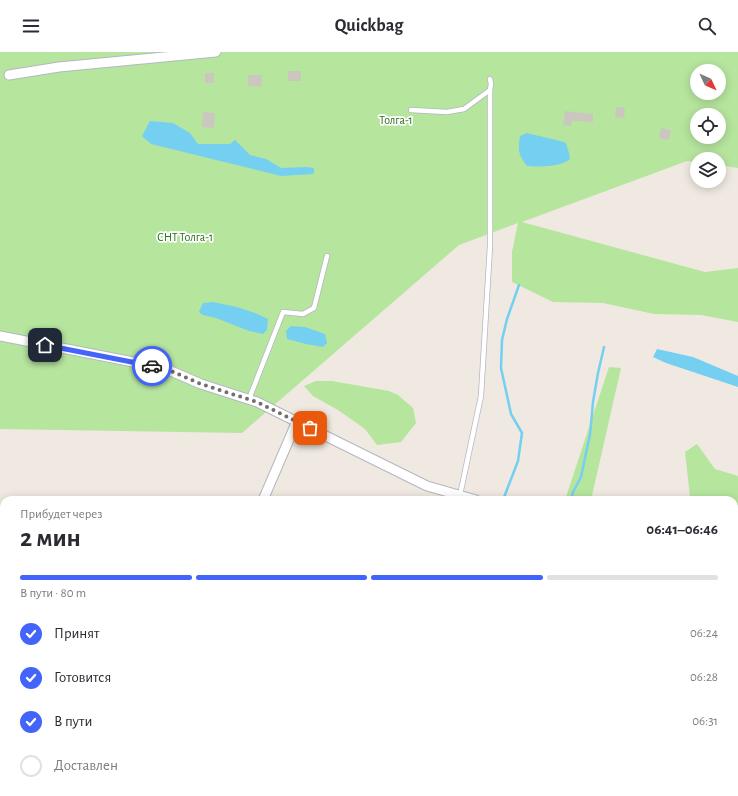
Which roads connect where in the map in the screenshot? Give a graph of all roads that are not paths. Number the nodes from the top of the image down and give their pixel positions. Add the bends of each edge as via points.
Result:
1 (216, 52) edge
2 (9, 74) dead end
3 (490, 80) dead end
4 (490, 90) junction
5 (411, 110) dead end
6 (327, 256) dead end
7 (0, 336) edge
8 (253, 401) junction
9 (296, 421) junction
10 (460, 495) junction
11 (265, 496) edge
12 (463, 496) edge

1 - 2 street
3 - 4 lane
4 - 5 lane via 464,109 446,112
4 - 10 lane via 490,246 481,396
6 - 8 lane via 314,308 303,314 283,312
7 - 8 street via 164,368 201,384
8 - 9 street
9 - 10 street via 427,486
9 - 11 street
10 - 12 street

